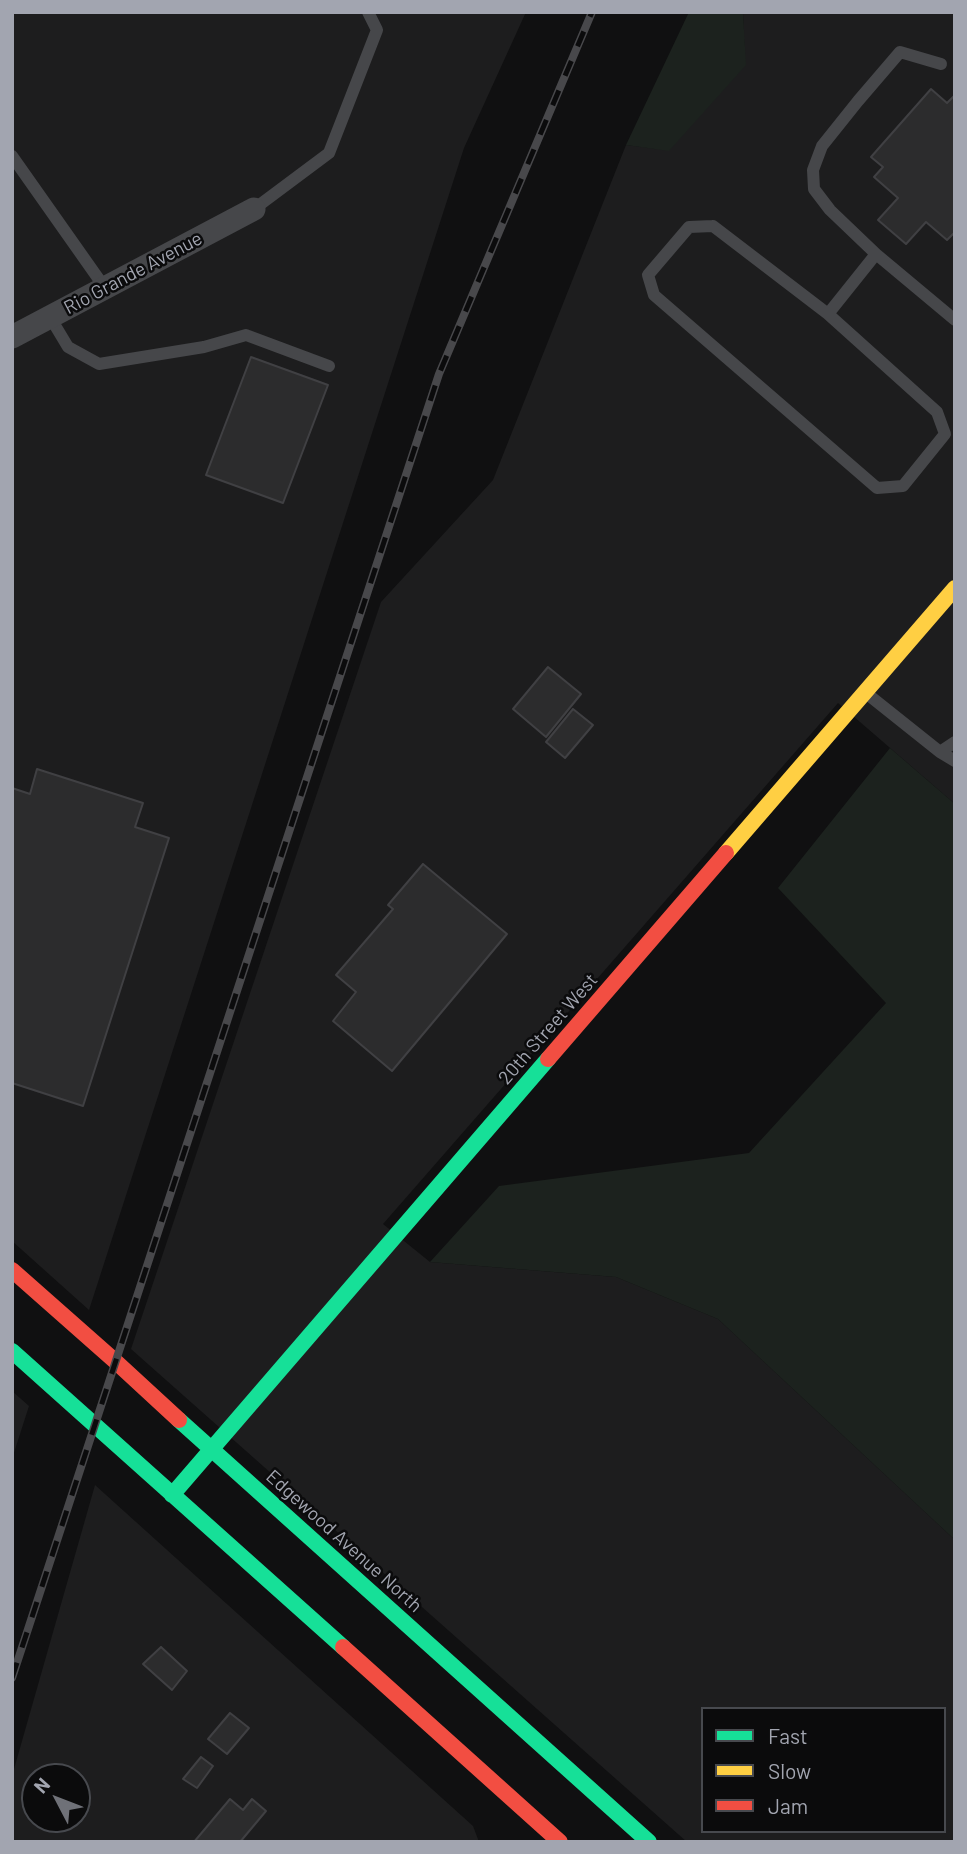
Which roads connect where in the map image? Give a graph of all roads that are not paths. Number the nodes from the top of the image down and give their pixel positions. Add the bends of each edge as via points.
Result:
1 (368, 12) edge
2 (941, 64) dead end
3 (12, 156) edge
4 (254, 209) joint
5 (876, 254) junction
6 (105, 288) junction
7 (828, 314) junction
8 (50, 317) junction
9 (955, 320) edge
10 (12, 337) edge
11 (329, 366) dead end
12 (955, 588) edge
13 (866, 693) junction
14 (955, 742) edge
15 (940, 752) junction
16 (955, 761) edge
17 (12, 1270) edge
18 (12, 1351) edge
19 (212, 1451) junction
20 (172, 1495) junction
21 (560, 1842) edge
22 (649, 1842) edge

1 - 4 lane via 377,30 329,153
2 - 5 lane via 901,52 822,146 813,170 814,189
3 - 6 lane
4 - 6 street, Rio Grande Avenue
5 - 7 lane
5 - 9 lane
6 - 8 street, Rio Grande Avenue
7 - 7 lane via 937,412 945,434 903,486 877,488 654,295 648,275 688,227 713,226
8 - 10 street, Rio Grande Avenue
8 - 11 lane via 68,347 99,364 204,347 246,335
12 - 13 main road, 20th Street West
13 - 15 lane
13 - 19 main road, 20th Street West
14 - 15 lane
15 - 16 lane
17 - 19 main road, Edgewood Avenue North
18 - 20 main road
19 - 20 main road, 20th Street West
19 - 22 main road, Edgewood Avenue North
20 - 21 main road

